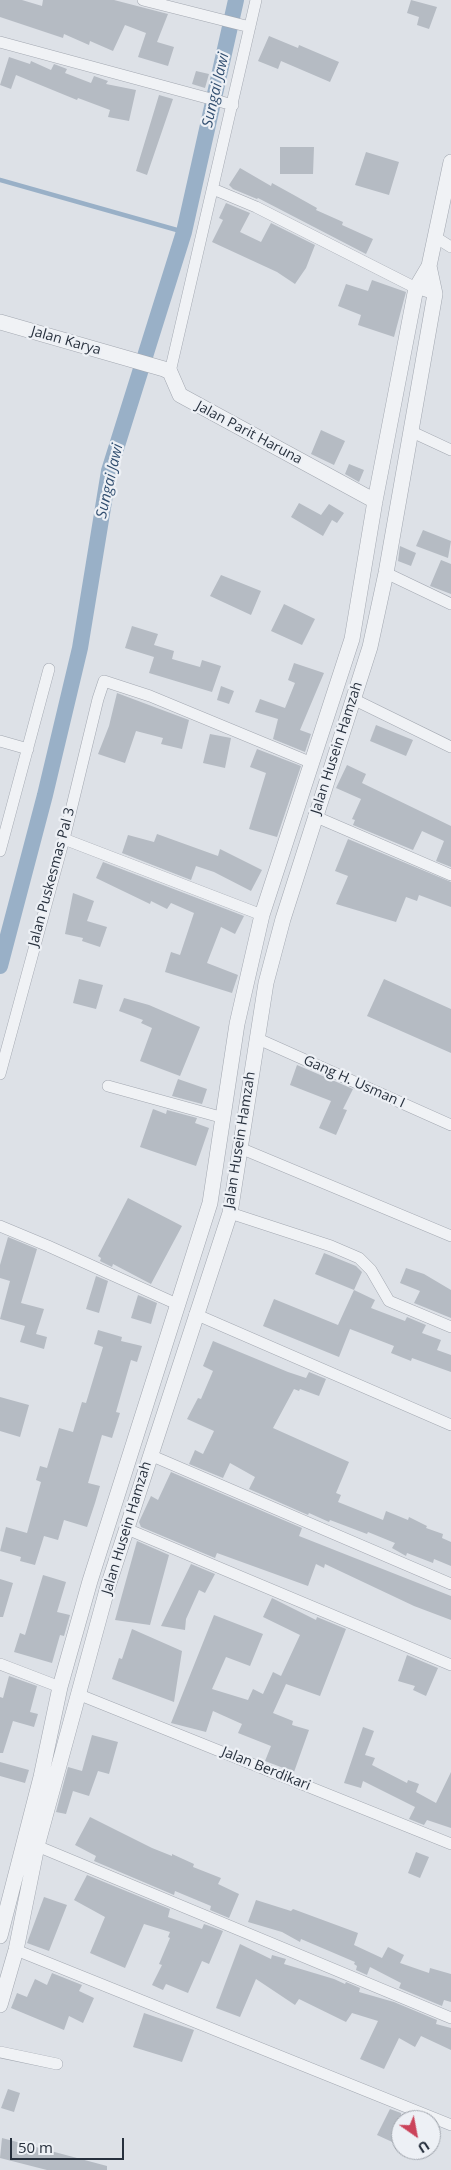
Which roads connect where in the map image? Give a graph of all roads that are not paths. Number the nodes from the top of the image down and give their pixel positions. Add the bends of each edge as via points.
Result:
1 (143, 0) edge
2 (256, 0) edge
3 (250, 27) junction
4 (0, 42) edge
5 (227, 105) junction
6 (451, 162) edge
7 (213, 189) junction
8 (435, 237) junction
9 (451, 247) edge
10 (429, 266) junction
11 (416, 288) junction
12 (435, 294) junction
13 (0, 322) edge
14 (167, 371) junction
15 (410, 431) junction
16 (451, 450) edge
17 (375, 501) junction
18 (386, 573) junction
19 (451, 604) edge
20 (49, 669) dead end
21 (353, 698) junction
22 (0, 741) edge
23 (451, 748) edge
24 (28, 749) junction
25 (312, 763) junction
26 (314, 816) junction
27 (3, 829) edge
28 (64, 839) junction
29 (0, 851) edge
30 (451, 875) edge
31 (262, 916) junction
32 (256, 1038) junction
33 (0, 1074) edge
34 (108, 1086) dead end
35 (224, 1118) junction
36 (451, 1126) edge
37 (240, 1148) junction
38 (230, 1213) junction
39 (0, 1226) edge
40 (451, 1236) edge
41 (179, 1305) junction
42 (195, 1314) junction
43 (451, 1327) edge
44 (451, 1425) edge
45 (150, 1455) junction
46 (127, 1529) junction
47 (90, 1582) junction
48 (451, 1584) edge
49 (108, 1586) junction
50 (0, 1664) edge
51 (451, 1665) edge
52 (60, 1687) junction
53 (80, 1695) junction
54 (48, 1779) junction
55 (451, 1844) edge
56 (37, 1846) junction
57 (0, 1936) edge
58 (16, 1950) junction
59 (0, 2005) edge
60 (451, 2018) edge
61 (0, 2052) edge
62 (56, 2064) dead end
63 (451, 2125) edge

1 - 3 street
2 - 3 street
3 - 5 street
4 - 5 street
5 - 7 street
6 - 8 street, Jalan Husein Hamzah
7 - 11 street via 286,221
7 - 14 street
8 - 9 street
8 - 10 street, Jalan Husein Hamzah
10 - 11 street, Jalan Husein Hamzah
10 - 12 street, Jalan Husein Hamzah
11 - 12 street
11 - 17 street, Jalan Husein Hamzah
12 - 15 street, Jalan Husein Hamzah
13 - 14 street, Jalan Karya
14 - 17 street, Jalan Parit Haruna via 180,395
15 - 16 street
15 - 18 street, Jalan Husein Hamzah
17 - 25 street, Jalan Husein Hamzah via 352,639
18 - 19 street
18 - 21 street, Jalan Husein Hamzah via 370,648
20 - 24 street
21 - 23 street
21 - 26 street, Jalan Husein Hamzah
22 - 24 street
24 - 27 street
25 - 28 street, Jalan Puskesmas Pal 3 via 150,696 104,681
25 - 31 street, Jalan Husein Hamzah
26 - 30 street
26 - 32 street, Jalan Husein Hamzah via 266,984
27 - 29 street
28 - 31 street
28 - 33 street, Jalan Puskesmas Pal 3
31 - 35 street, Jalan Husein Hamzah via 237,1024
32 - 36 street, Gang H. Usman I
32 - 37 street, Jalan Husein Hamzah
34 - 35 street
35 - 41 street, Jalan Husein Hamzah via 210,1203
37 - 38 street, Jalan Husein Hamzah
37 - 40 street
38 - 42 street, Jalan Husein Hamzah
38 - 43 street via 359,1258 372,1270 389,1301
39 - 41 street
41 - 47 street, Jalan Husein Hamzah
42 - 44 street
42 - 45 street, Jalan Husein Hamzah
45 - 46 street, Jalan Husein Hamzah
45 - 48 street
46 - 49 street, Jalan Husein Hamzah
46 - 51 street
47 - 49 street
47 - 52 street, Jalan Husein Hamzah
49 - 53 street, Jalan Husein Hamzah
50 - 52 street
52 - 54 street, Jalan Husein Hamzah
53 - 54 street, Jalan Husein Hamzah
53 - 55 street, Jalan Berdikari
54 - 56 street, Jalan Husein Hamzah
54 - 57 street, Jalan Husein Hamzah
56 - 58 street, Jalan Husein Hamzah
56 - 60 street
58 - 59 street, Jalan Husein Hamzah
58 - 63 street
61 - 62 street

